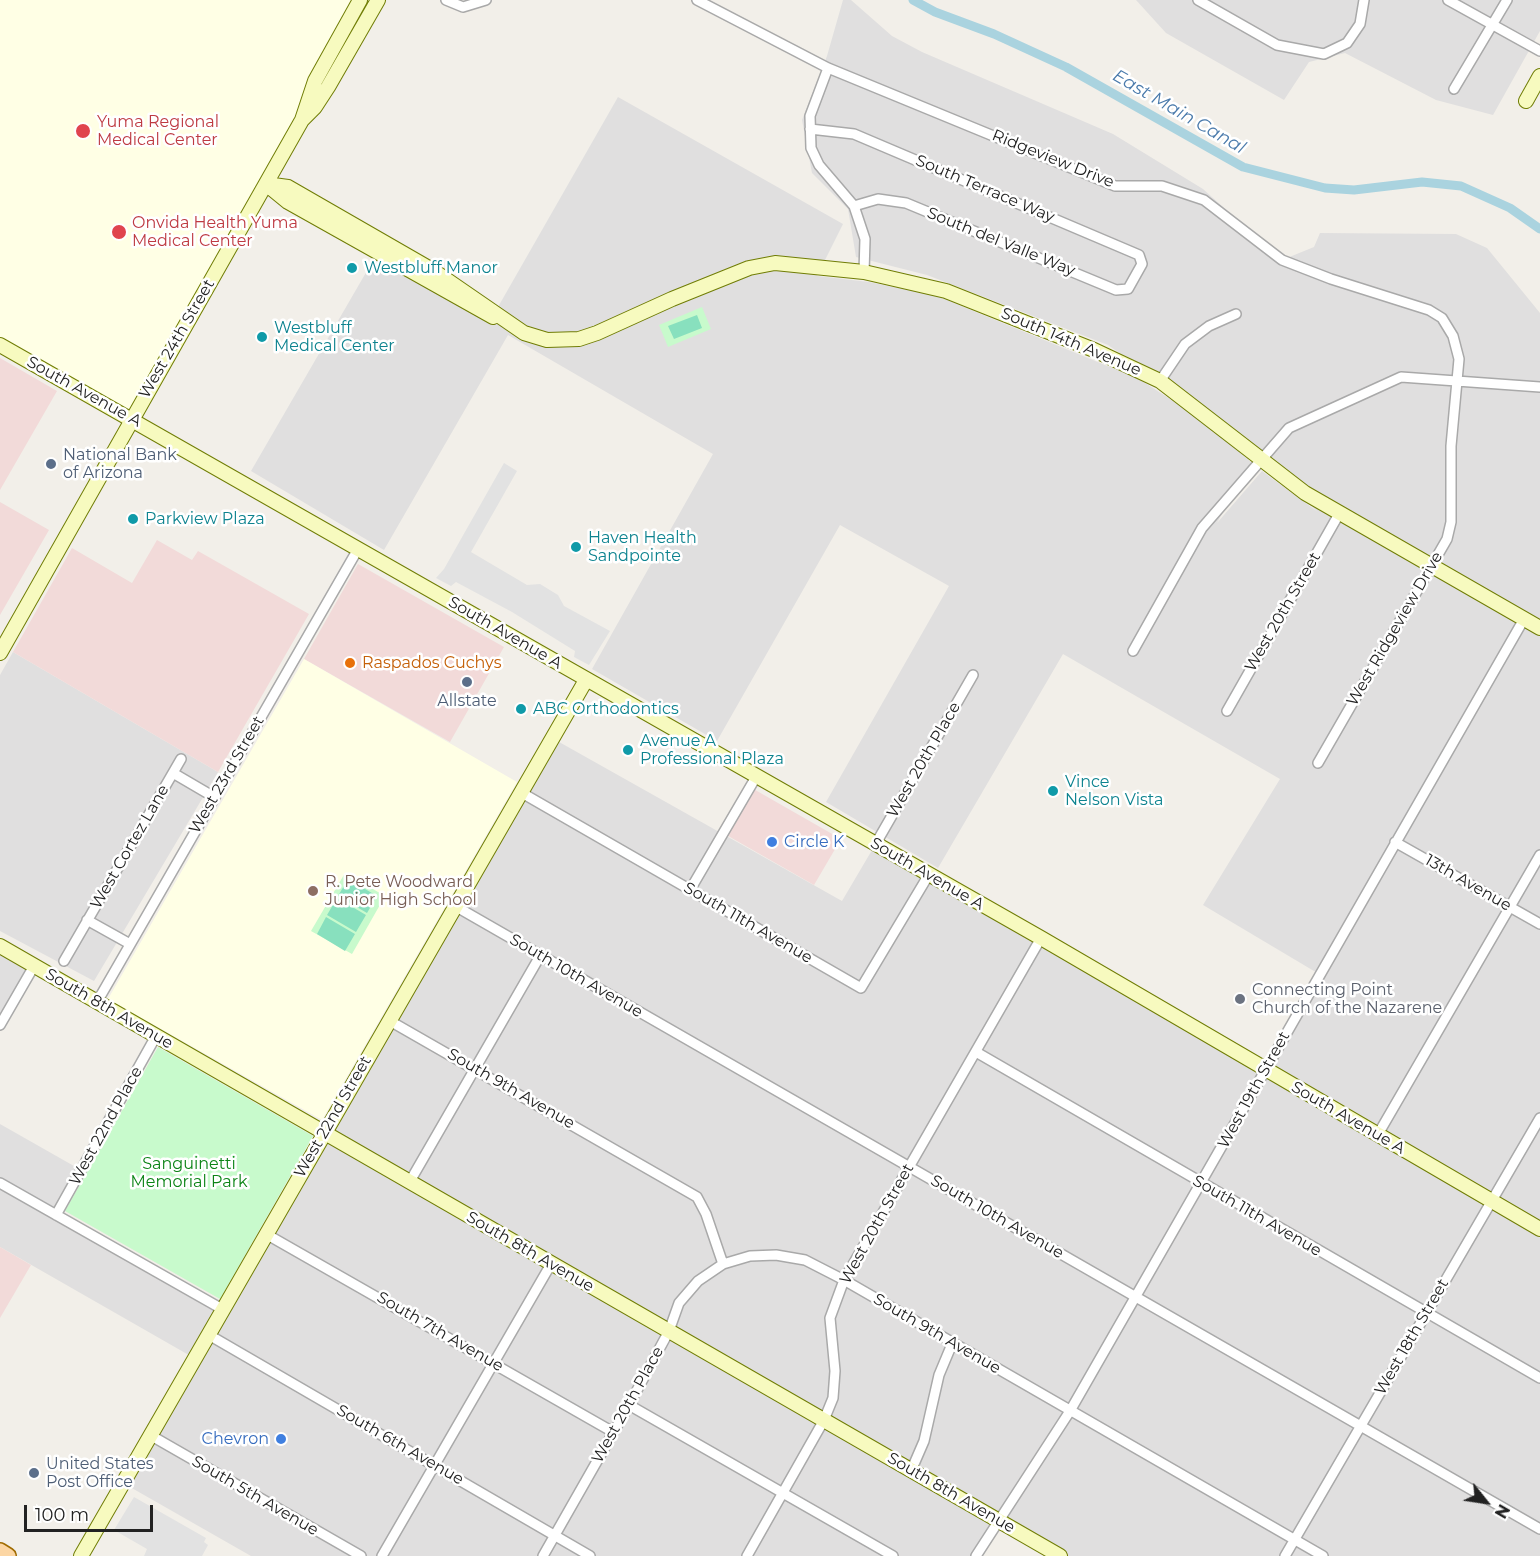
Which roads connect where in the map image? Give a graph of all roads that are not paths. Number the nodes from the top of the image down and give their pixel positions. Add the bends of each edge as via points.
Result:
1 (360, 0) edge
2 (378, 0) edge
3 (446, 0) edge
4 (486, 0) edge
5 (697, 0) edge
6 (1198, 0) edge
7 (1364, 0) edge
8 (1448, 0) edge
9 (1506, 0) edge
10 (1492, 26) junction
11 (1540, 51) edge
12 (828, 68) junction
13 (1540, 76) edge
14 (1454, 89) dead end
15 (1526, 101) dead end
16 (302, 120) junction
17 (810, 129) junction
18 (266, 184) junction
19 (854, 206) junction
20 (864, 272) junction
21 (1139, 272) joint
22 (1236, 314) dead end
23 (0, 345) edge
24 (1160, 381) junction
25 (1457, 381) junction
26 (1540, 387) edge
27 (132, 419) junction
28 (1261, 460) junction
29 (1339, 513) junction
30 (358, 549) junction
31 (1433, 566) junction
32 (1524, 619) junction
33 (1540, 628) edge
34 (1133, 651) dead end
35 (0, 653) edge
36 (973, 675) dead end
37 (586, 680) junction
38 (1227, 711) dead end
39 (181, 759) dead end
40 (1318, 763) dead end
41 (173, 773) junction
42 (756, 777) junction
43 (522, 793) junction
44 (214, 797) junction
45 (1395, 842) junction
46 (875, 844) junction
47 (1540, 855) edge
48 (928, 876) junction
49 (690, 890) junction
50 (455, 906) junction
51 (1510, 907) junction
52 (87, 920) junction
53 (1540, 924) edge
54 (1041, 938) junction
55 (130, 944) junction
56 (0, 946) edge
57 (540, 956) junction
58 (64, 961) dead end
59 (34, 966) junction
60 (97, 1002) junction
61 (390, 1021) junction
62 (0, 1025) edge
63 (156, 1036) junction
64 (976, 1052) junction
65 (476, 1069) junction
66 (1264, 1070) junction
67 (1540, 1118) edge
68 (323, 1133) junction
69 (1377, 1136) junction
70 (909, 1166) junction
71 (0, 1183) edge
72 (409, 1183) junction
73 (1201, 1183) junction
74 (1492, 1201) junction
75 (56, 1215) junction
76 (1540, 1229) edge
77 (266, 1234) junction
78 (551, 1264) junction
79 (723, 1264) junction
80 (843, 1280) junction
81 (1135, 1297) junction
82 (222, 1309) junction
83 (1426, 1314) junction
84 (669, 1331) junction
85 (208, 1335) junction
86 (952, 1344) junction
87 (493, 1362) junction
88 (1540, 1378) edge
89 (629, 1406) junction
90 (1070, 1411) junction
91 (824, 1420) junction
92 (1360, 1425) junction
93 (613, 1432) junction
94 (150, 1435) junction
95 (435, 1465) junction
96 (911, 1471) junction
97 (782, 1492) junction
98 (998, 1520) junction
99 (1540, 1529) edge
100 (555, 1535) junction
101 (1294, 1540) junction
102 (0, 1551) edge
103 (8, 1556) edge
104 (81, 1556) edge
105 (360, 1556) edge
106 (382, 1556) edge
107 (543, 1556) edge
108 (590, 1556) edge
109 (747, 1556) edge
110 (893, 1556) edge
111 (976, 1556) edge
112 (1060, 1556) edge
113 (1285, 1556) edge
114 (1323, 1556) edge

1 - 16 street, West 24th Street via 315,81
2 - 16 street, West 24th Street via 325,93
3 - 4 street via 463,7
5 - 12 street, Ridgeview Drive
6 - 7 street via 1277,45 1324,54 1347,43 1360,24
8 - 10 street
9 - 10 street
10 - 11 street
10 - 14 street
12 - 17 street via 810,116
12 - 25 street, Ridgeview Drive via 1115,186 1162,186 1204,200 1282,260 1430,310 1442,318 1453,336 1459,359
13 - 15 street
16 - 18 street, West 24th Street
17 - 19 street via 819,165
17 - 21 street, South Terrace Way via 854,134 1139,255
18 - 20 street, South 14th Avenue via 288,202 483,313 546,340 579,339 597,333 762,265 787,263
18 - 27 street, West 24th Street
19 - 20 street via 865,240
19 - 21 street, South del Valle Way via 878,199 906,203 1116,290 1128,289
20 - 24 street, South 14th Avenue via 946,291 1095,350
22 - 24 street via 1209,326 1185,344
23 - 27 street, South Avenue A
24 - 28 street, South 14th Avenue
25 - 26 street
25 - 28 street via 1401,377 1289,428
25 - 31 street, West Ridgeview Drive via 1451,446 1451,522
27 - 30 street, South Avenue A
27 - 35 street, West 24th Street
28 - 29 street, South 14th Avenue
28 - 34 street via 1202,528
29 - 31 street, South 14th Avenue
29 - 38 street, West 20th Street
30 - 37 street, South Avenue A
30 - 44 street, West 23rd Street
31 - 32 street, South 14th Avenue
31 - 40 street, West Ridgeview Drive
32 - 33 street, South 14th Avenue
32 - 45 street, West 19th Street
36 - 46 street, West 20th Place
37 - 42 street, South Avenue A
37 - 43 street, West 22nd Street
39 - 41 street, West Cortez Lane
41 - 44 street, West Cortez Lane
41 - 52 street, West Cortez Lane
42 - 46 street, South Avenue A
42 - 49 street
43 - 49 street, South 11th Avenue
43 - 50 street, West 22nd Street
44 - 55 street, West 23rd Street
45 - 51 street, 13th Avenue
45 - 66 street, West 19th Street
46 - 48 street, South Avenue A
47 - 51 street
48 - 49 street, South 11th Avenue via 861,988
48 - 54 street, South Avenue A
50 - 57 street, South 10th Avenue
50 - 61 street, West 22nd Street
51 - 53 street, 13th Avenue
51 - 69 street
52 - 55 street, West Cortez Lane
52 - 58 street, West Cortez Lane
54 - 64 street, West 20th Street
54 - 66 street, South Avenue A
55 - 60 street, West 23rd Street
56 - 59 street, South 8th Avenue
57 - 65 street
57 - 70 street, South 10th Avenue
59 - 60 street, South 8th Avenue
59 - 62 street
60 - 63 street, South 8th Avenue
61 - 65 street, South 9th Avenue
61 - 68 street, West 22nd Street
63 - 68 street, South 8th Avenue
63 - 75 street, West 22nd Place
64 - 70 street, West 20th Street
64 - 73 street, South 11th Avenue
65 - 72 street
65 - 79 street, South 9th Avenue via 697,1197
66 - 69 street, South Avenue A
66 - 73 street, West 19th Street
67 - 74 street, West 18th Street
68 - 72 street, South 8th Avenue
68 - 77 street, West 22nd Street
69 - 74 street, South Avenue A
70 - 80 street, West 20th Street
70 - 81 street, South 10th Avenue
71 - 75 street
72 - 78 street, South 8th Avenue
73 - 81 street, West 19th Street
73 - 83 street, South 11th Avenue
74 - 76 street, South Avenue A
74 - 83 street, West 18th Street
75 - 82 street
77 - 82 street, West 22nd Street
77 - 87 street, South 7th Avenue
78 - 84 street, South 8th Avenue
78 - 87 street
79 - 80 street, South 9th Avenue via 750,1256 776,1255 805,1260
79 - 84 street, West 20th Place via 698,1281 679,1303
80 - 86 street, South 9th Avenue
80 - 91 street, West 20th Street via 830,1318 835,1371 833,1398
81 - 90 street, West 19th Street
81 - 92 street, South 10th Avenue
82 - 85 street, West 22nd Street
83 - 88 street, South 11th Avenue
83 - 92 street, West 18th Street
84 - 89 street, West 20th Place
84 - 91 street, South 8th Avenue
85 - 94 street, West 22nd Street
85 - 95 street, South 6th Avenue
86 - 90 street, South 9th Avenue
86 - 96 street via 939,1376 924,1441
87 - 93 street, South 7th Avenue
87 - 95 street
89 - 93 street, West 20th Place
89 - 97 street
90 - 98 street, West 19th Street
90 - 101 street, South 9th Avenue
91 - 96 street, South 8th Avenue
91 - 97 street, West 20th Street
92 - 99 street, South 10th Avenue
92 - 101 street, West 18th Street
93 - 100 street, West 20th Place
94 - 104 street, West 22nd Street
94 - 105 street, South 5th Avenue
95 - 100 street, South 6th Avenue
95 - 106 street
96 - 98 street, South 8th Avenue
97 - 109 street, West 20th Street
97 - 110 street
98 - 111 street, West 19th Street
98 - 112 street, South 8th Avenue
100 - 107 street, West 20th Place
100 - 108 street, South 6th Avenue
101 - 113 street, West 18th Street
101 - 114 street, South 9th Avenue
102 - 103 main road

